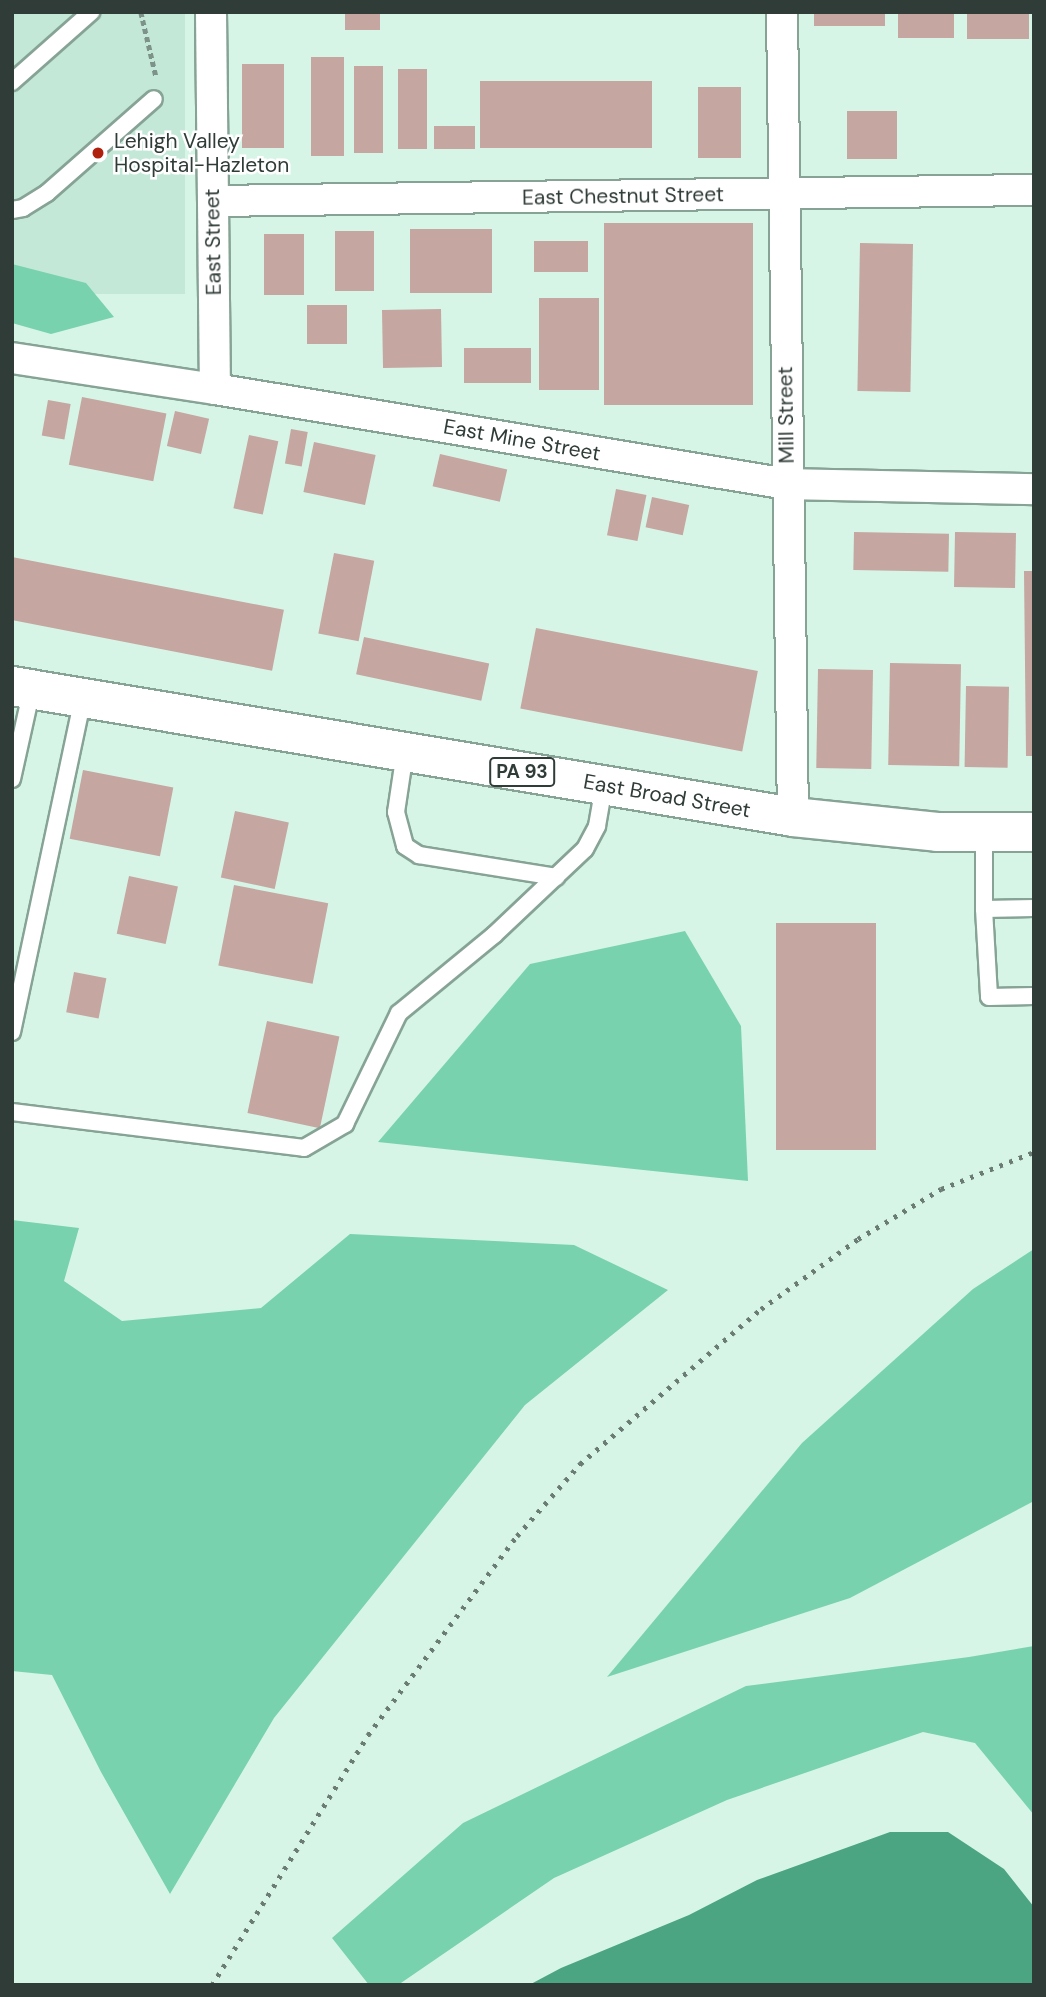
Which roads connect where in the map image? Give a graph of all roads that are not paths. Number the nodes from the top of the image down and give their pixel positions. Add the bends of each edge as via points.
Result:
1 (91, 12) edge
2 (211, 12) edge
3 (782, 12) edge
4 (12, 82) edge
5 (154, 99) road end
6 (1034, 190) edge
7 (784, 194) junction
8 (213, 201) junction
9 (12, 210) edge
10 (12, 358) edge
11 (215, 388) junction
12 (786, 484) junction
13 (1034, 489) edge
14 (22, 687) edge
15 (83, 698) junction
16 (405, 752) junction
17 (12, 779) edge
18 (604, 786) junction
19 (793, 817) junction
20 (984, 832) junction
21 (1034, 832) edge
22 (556, 877) junction
23 (1034, 908) edge
24 (984, 909) junction
25 (1034, 996) edge
26 (12, 1032) edge
27 (12, 1112) edge

1 - 4 lane
2 - 8 street, East Street
3 - 7 street, Mill Street
5 - 9 lane via 47,193
6 - 7 street, East Chestnut Street
7 - 8 street, East Chestnut Street
7 - 12 street, Mill Street
8 - 11 street, East Street
10 - 11 street, East Mine Street
11 - 12 street, East Mine Street
12 - 13 street, East Mine Street
12 - 19 street, Mill Street
14 - 15 highway, East Broad Street / PA 93
14 - 17 lane
15 - 16 highway, East Broad Street / PA 93
15 - 26 lane
16 - 18 highway, East Broad Street / PA 93
16 - 22 lane via 396,811 405,846 419,855
18 - 19 highway, East Broad Street / PA 93
18 - 22 lane via 591,838
19 - 20 highway, East Broad Street / PA 93 via 936,832
20 - 21 highway, East Broad Street / PA 93
20 - 24 lane
22 - 27 lane via 399,1013 345,1124 304,1148
23 - 24 lane
24 - 25 lane via 989,997

